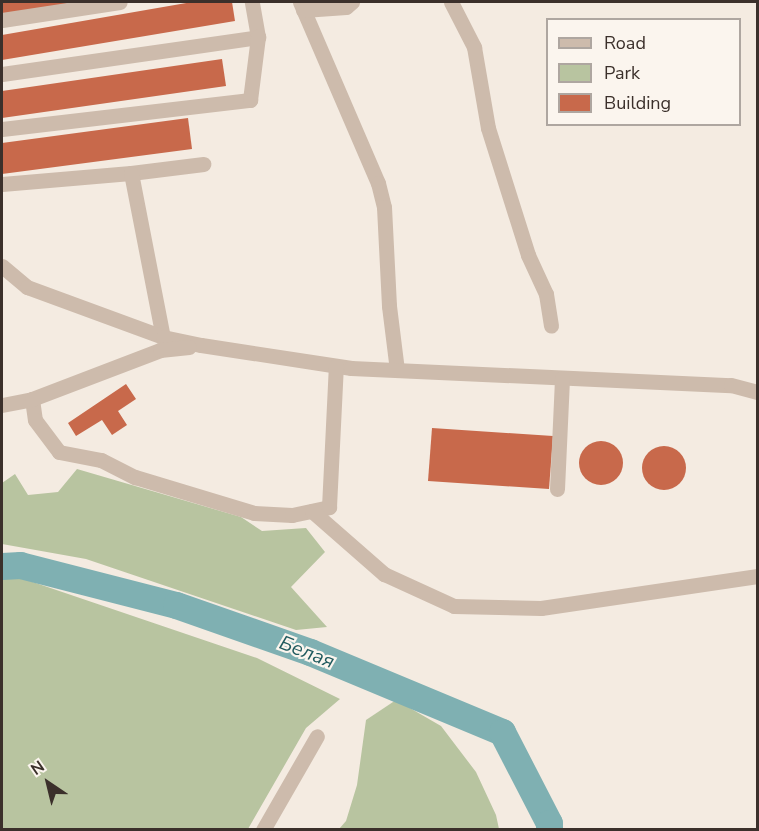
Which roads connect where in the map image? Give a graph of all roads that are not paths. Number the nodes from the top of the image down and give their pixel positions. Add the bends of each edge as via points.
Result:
1 (120, 2) edge
2 (252, 2) edge
3 (352, 2) edge
4 (451, 2) edge
5 (302, 6) edge
6 (2, 20) edge
7 (258, 37) junction
8 (2, 74) edge
9 (2, 129) edge
10 (203, 164) dead end
11 (131, 173) junction
12 (2, 184) edge
13 (2, 266) edge
14 (551, 326) dead end
15 (163, 337) junction
16 (201, 345) junction
17 (336, 366) junction
18 (397, 370) junction
19 (562, 378) junction
20 (758, 392) edge
21 (32, 399) junction
22 (2, 405) edge
23 (557, 489) dead end
24 (312, 511) junction
25 (758, 576) edge
26 (317, 736) dead end
27 (263, 830) edge

1 - 6 street
2 - 7 street
3 - 5 street via 345,7
4 - 14 street via 474,47 488,128 521,233 546,294
5 - 18 street via 378,183 384,207
7 - 8 street
7 - 9 street via 250,100
10 - 11 street
11 - 12 street
11 - 15 street
13 - 15 street via 27,287
15 - 16 street
16 - 17 street
16 - 21 street via 160,350
17 - 18 street
17 - 24 street via 329,507
18 - 19 street
19 - 20 street via 731,385
19 - 23 street
21 - 22 street
21 - 24 street via 35,420 59,452 101,460 135,477 254,513 292,515
24 - 25 street via 384,574 454,606 541,608
26 - 27 street

